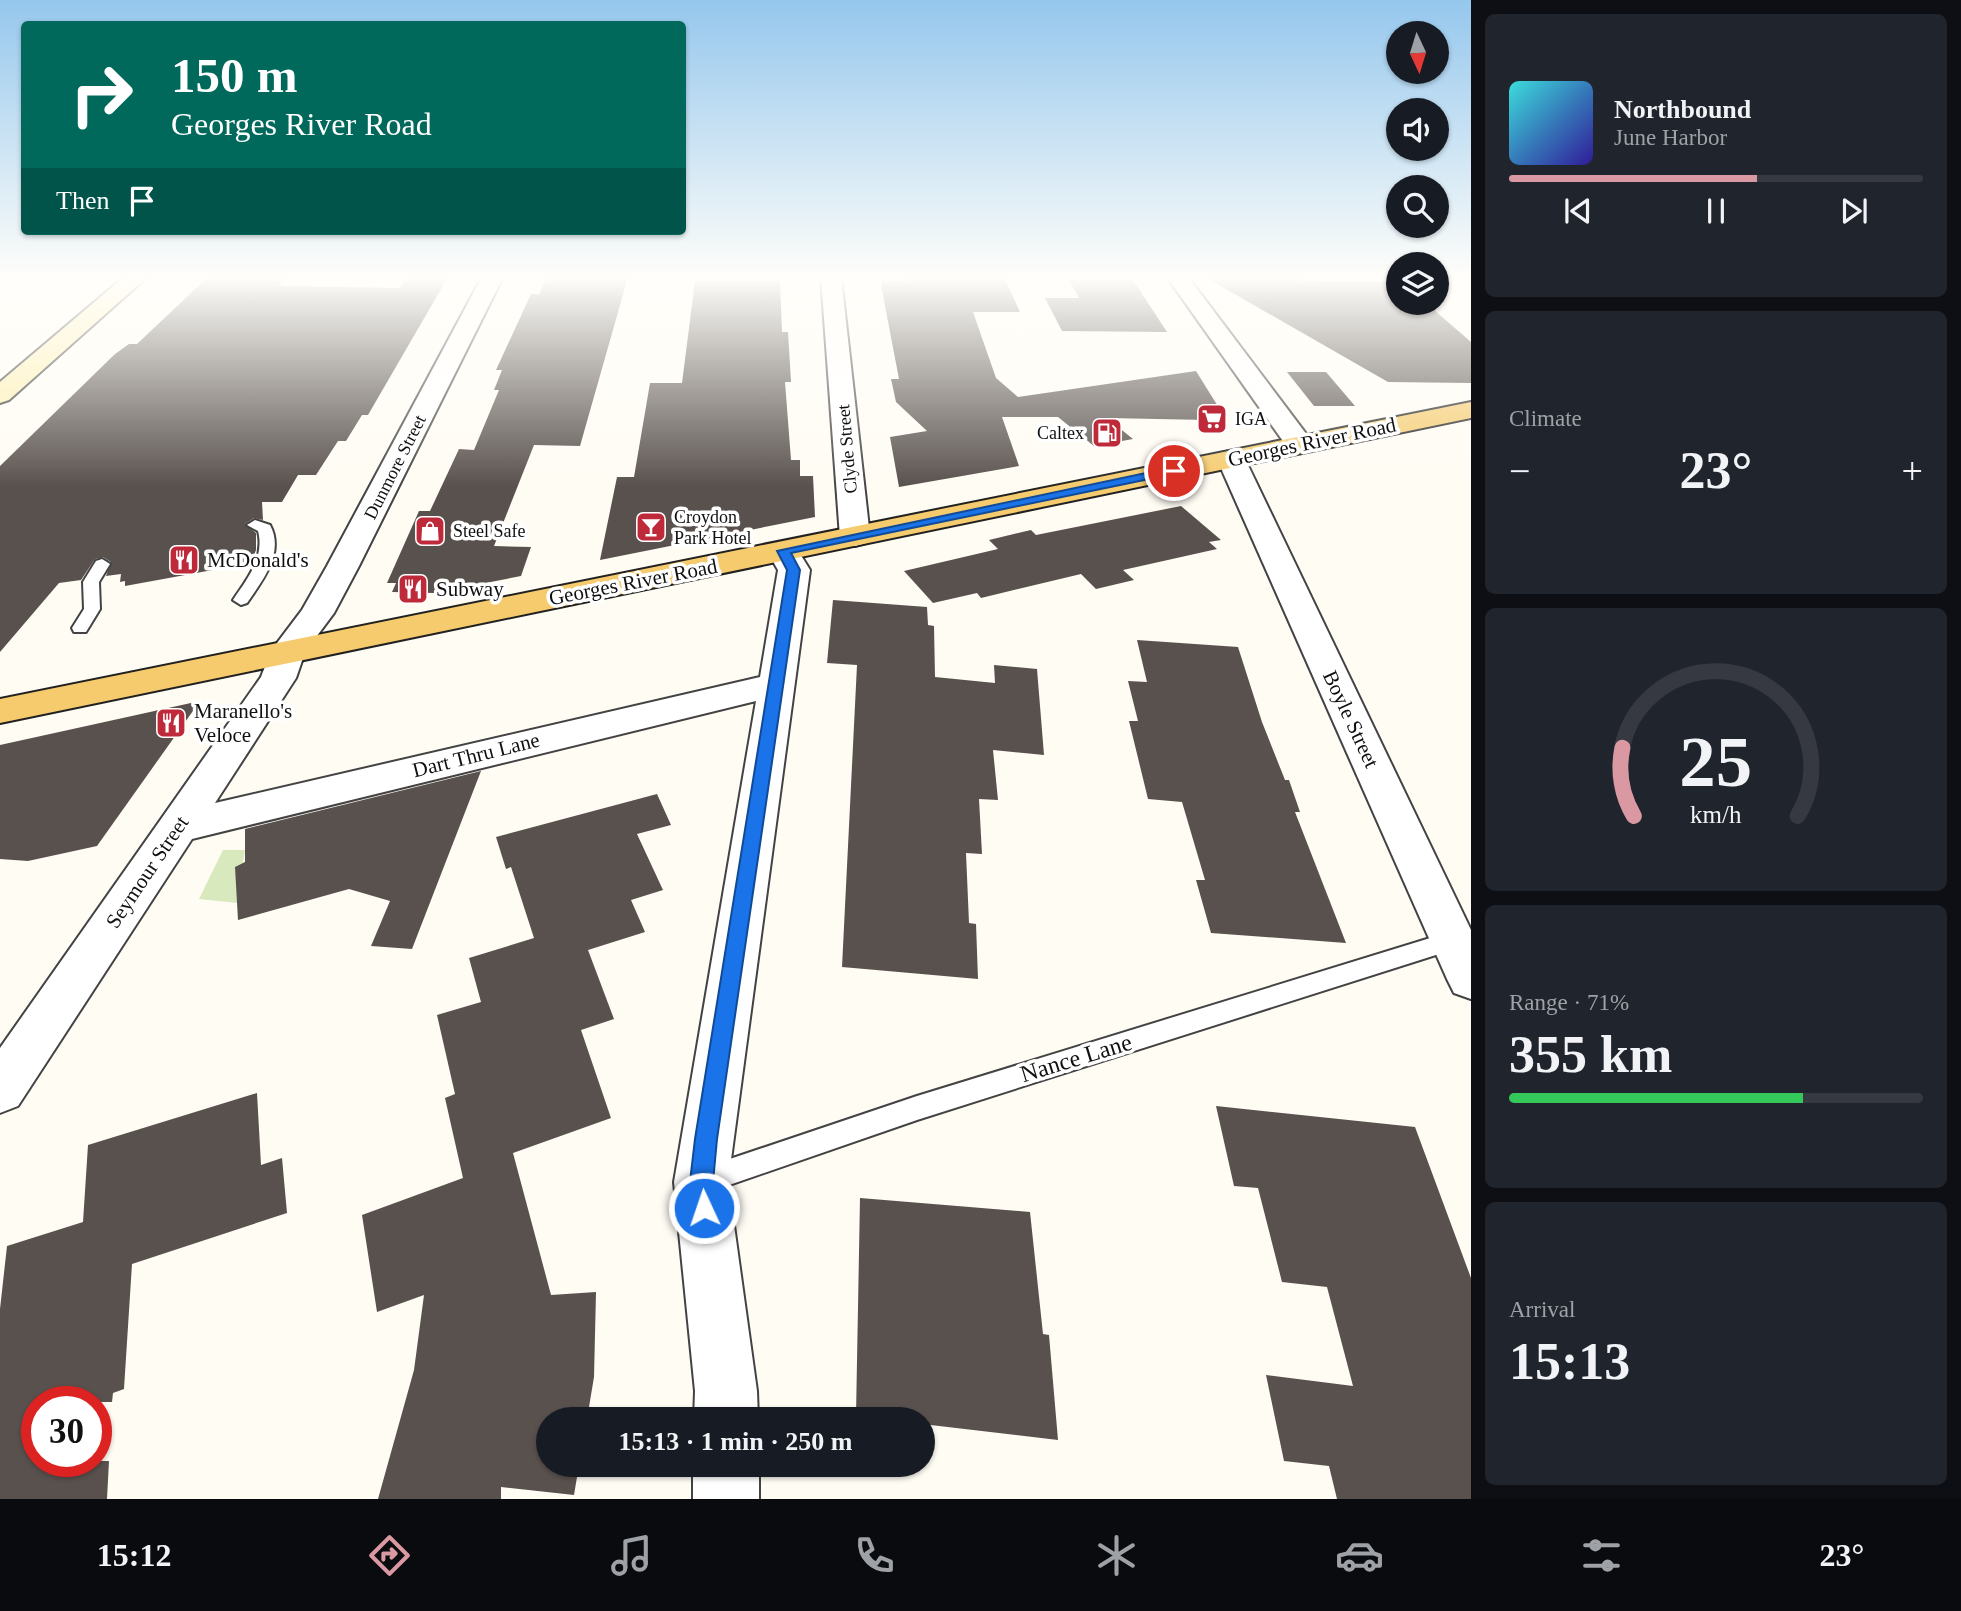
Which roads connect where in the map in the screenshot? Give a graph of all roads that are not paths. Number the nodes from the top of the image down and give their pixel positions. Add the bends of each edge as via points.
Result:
1 (56, 347) edge
2 (457, 347) edge
3 (837, 347) edge
4 (1228, 347) edge
5 (0, 395) edge
6 (1471, 410) edge
7 (1300, 445) junction
8 (1231, 459) junction
9 (255, 525) dead end
10 (855, 537) junction
11 (783, 551) junction
12 (102, 564) dead end
13 (241, 600) dead end
14 (80, 628) dead end
15 (288, 652) junction
16 (776, 685) junction
17 (0, 711) edge
18 (177, 827) junction
19 (1453, 940) junction
20 (1471, 979) edge
21 (0, 1090) edge
22 (701, 1182) junction
23 (726, 1407) edge
24 (726, 1477) edge
25 (726, 1499) edge

1 - 5 main road
2 - 15 street, Dunmore Street via 344,566
3 - 10 street, Clyde Street
4 - 7 street
6 - 7 main road, Georges River Road
7 - 8 main road, Georges River Road
8 - 10 main road, Georges River Road
8 - 19 street, Boyle Street
9 - 13 lane via 265,528 270,540 268,556
10 - 11 main road, Georges River Road
11 - 15 main road, Georges River Road
11 - 16 street via 794,570
12 - 14 lane via 91,582 92,609
15 - 17 main road, Georges River Road
15 - 18 street, Seymour Street via 278,678
16 - 18 street, Dart Thru Lane
16 - 22 street
18 - 21 street, Seymour Street
19 - 20 street, Boyle Street
19 - 22 lane, Nance Lane via 917,1108
22 - 23 street
24 - 25 street

